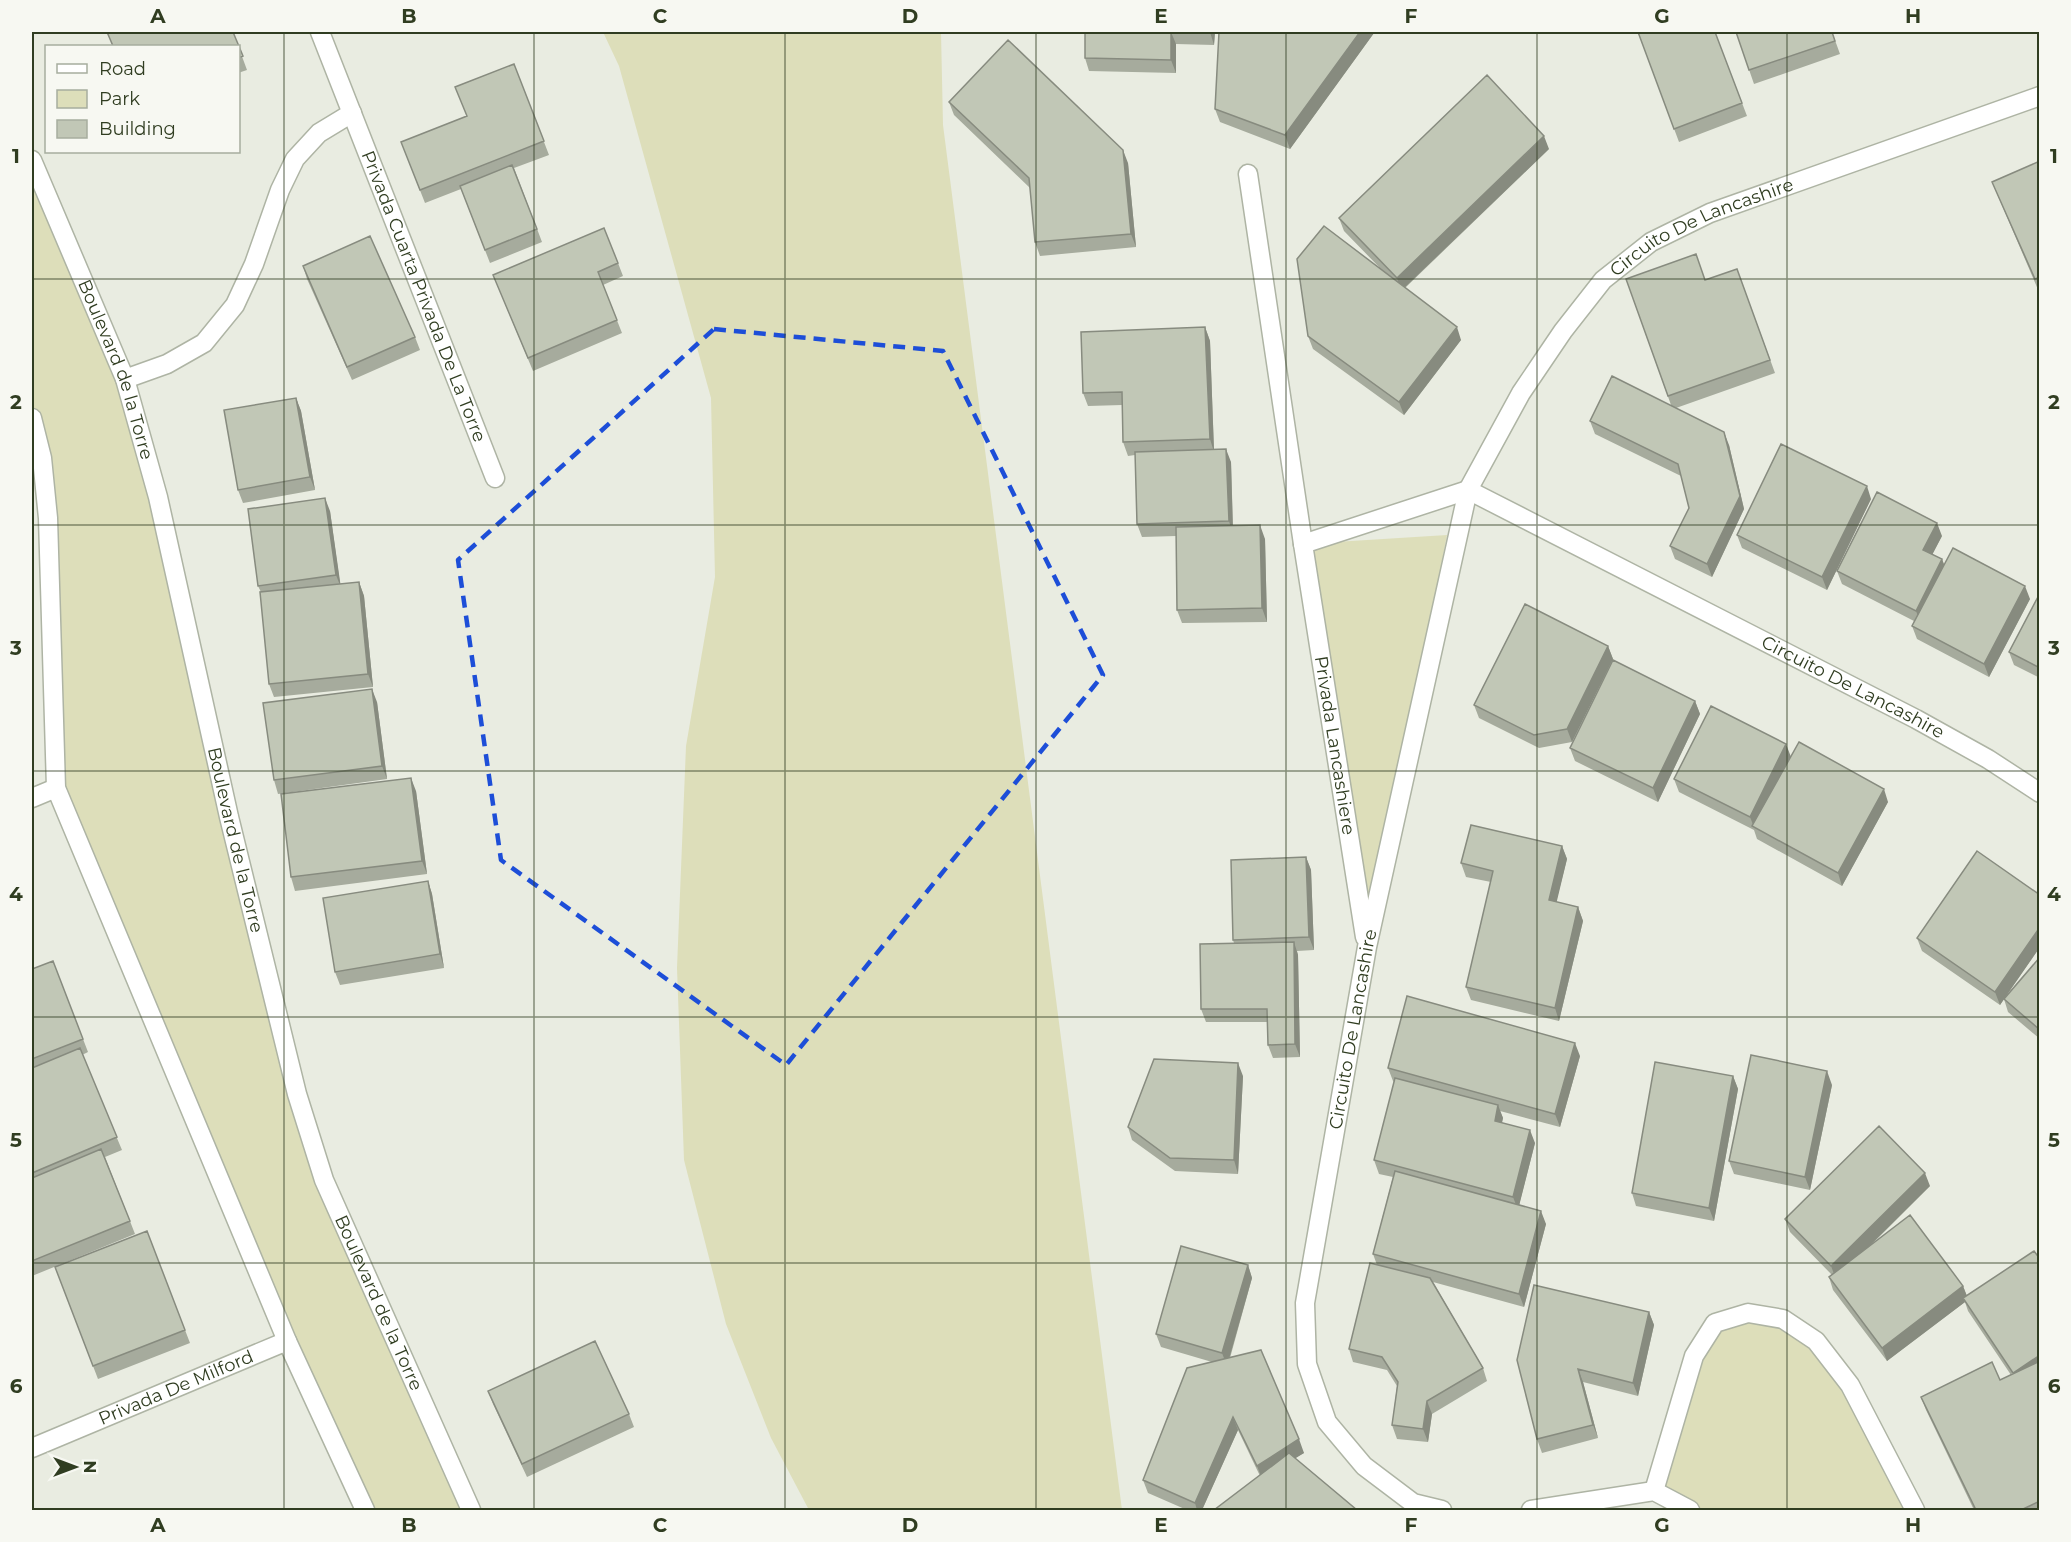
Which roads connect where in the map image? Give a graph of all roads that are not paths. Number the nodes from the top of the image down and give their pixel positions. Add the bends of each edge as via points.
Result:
1 (320, 32) edge
2 (2040, 96) edge
3 (352, 113) junction
4 (32, 160) edge
5 (1248, 174) dead end
6 (124, 379) junction
7 (32, 418) edge
8 (495, 478) dead end
9 (1468, 490) junction
10 (1303, 544) junction
11 (56, 788) junction
12 (2040, 793) edge
13 (32, 798) edge
14 (1367, 947) junction
15 (287, 1341) junction
16 (32, 1448) edge
17 (1654, 1491) junction
18 (364, 1510) edge
19 (471, 1510) edge
20 (1442, 1510) edge
21 (1531, 1510) edge
22 (1690, 1510) edge
23 (1915, 1510) edge

1 - 3 street, Privada Cuarta Privada De La Torre
2 - 9 street, Circuito De Lancashire via 1710,213 1651,242 1603,280 1563,331 1521,393
3 - 6 street via 319,133 295,159 235,305 204,343 167,364
3 - 8 street, Privada Cuarta Privada De La Torre
4 - 6 street, Boulevard de la Torre
5 - 10 street, Privada Lancashiere
6 - 19 street, Boulevard de la Torre via 158,497 229,817 297,1094 324,1180
7 - 11 street via 42,458 48,518
9 - 10 street
9 - 12 street, Circuito De Lancashire via 1916,719
9 - 14 street, Circuito De Lancashire
10 - 14 street, Privada Lancashiere
11 - 13 street
11 - 15 street
14 - 20 street, Circuito De Lancashire via 1305,1303 1307,1364 1327,1422 1364,1466 1413,1503
15 - 16 street, Privada De Milford
15 - 18 street
17 - 21 street
17 - 22 street
17 - 23 street via 1694,1356 1715,1323 1748,1313 1782,1319 1816,1341 1850,1385

